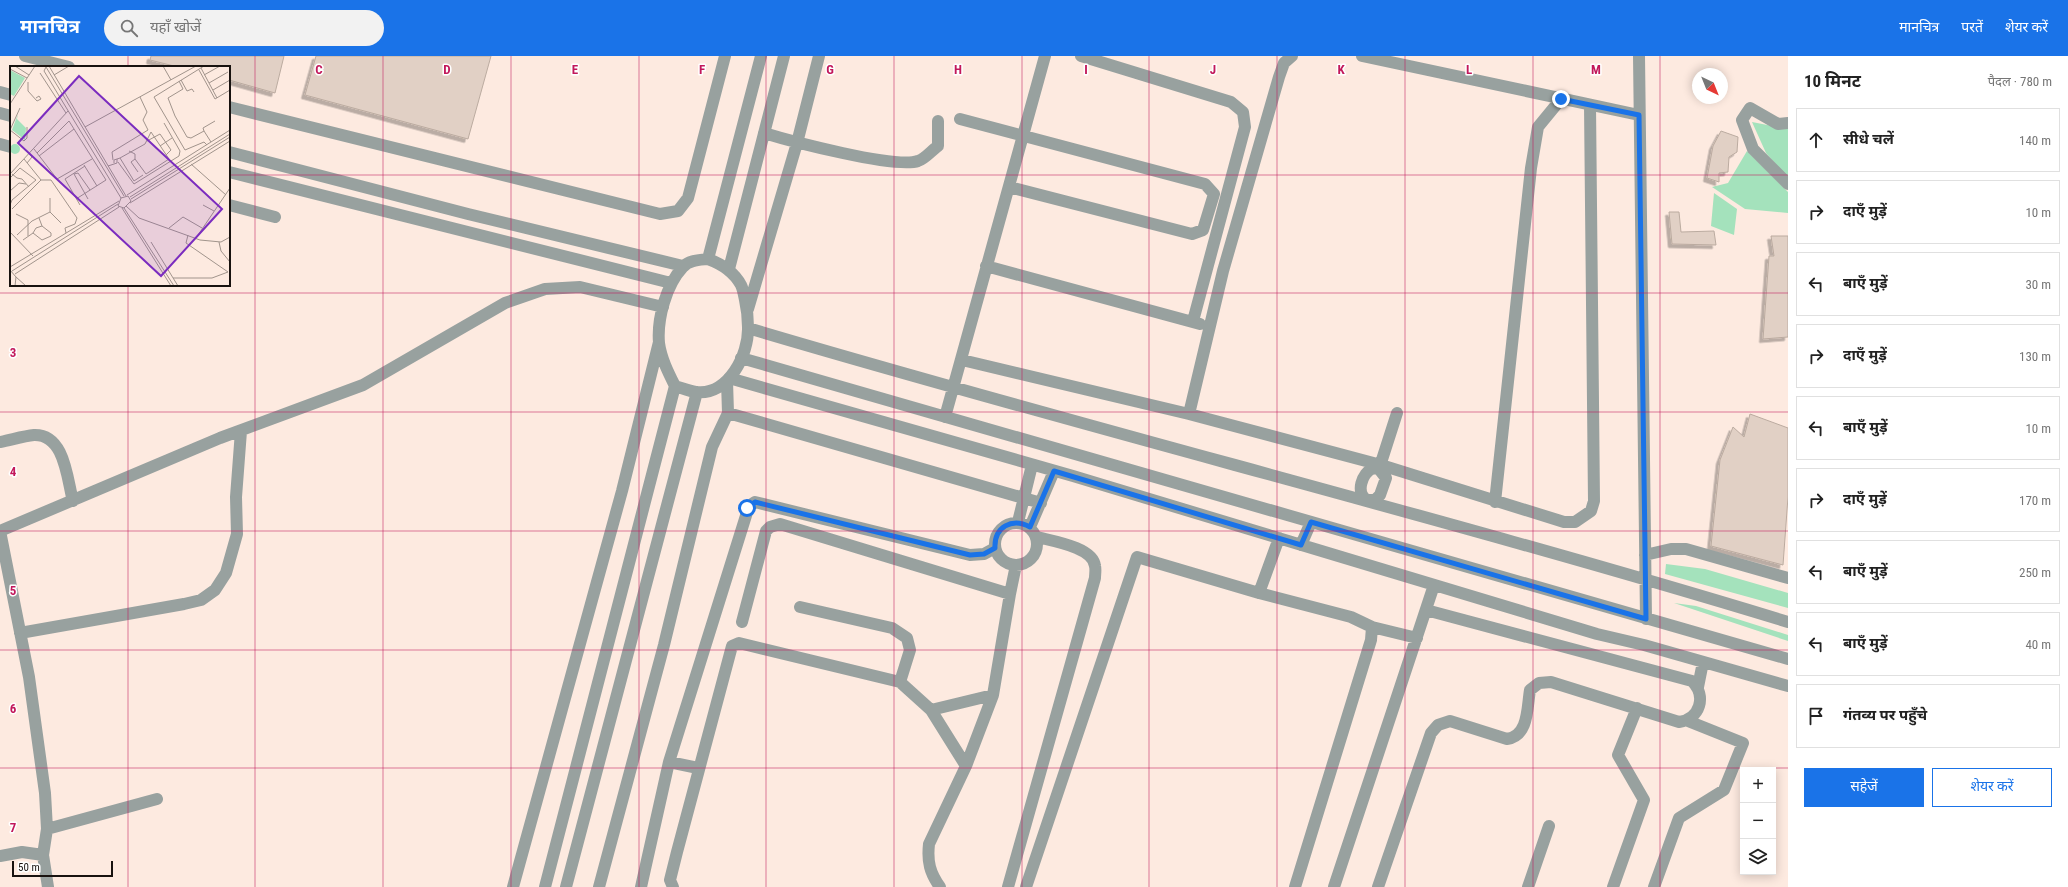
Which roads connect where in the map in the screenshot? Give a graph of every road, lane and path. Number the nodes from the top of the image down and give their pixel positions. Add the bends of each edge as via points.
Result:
1 (25, 56) edge
2 (70, 56) edge
3 (724, 56) edge
4 (761, 56) edge
5 (784, 56) edge
6 (819, 56) edge
7 (1045, 56) edge
8 (1082, 56) edge
9 (1292, 56) edge
10 (1362, 56) edge
11 (1639, 56) edge
12 (64, 66) edge
13 (68, 66) edge
14 (0, 92) edge
15 (10, 95) edge
16 (1561, 99) junction
17 (1590, 105) junction
18 (230, 107) edge
19 (0, 113) edge
20 (1639, 115) junction
21 (10, 116) edge
22 (960, 119) dead end
23 (938, 121) dead end
24 (1788, 123) edge
25 (764, 133) junction
26 (1025, 135) junction
27 (797, 142) junction
28 (0, 144) edge
29 (10, 147) edge
30 (230, 152) edge
31 (230, 172) edge
32 (1788, 184) edge
33 (1009, 187) junction
34 (230, 205) edge
35 (275, 217) dead end
36 (708, 259) junction
37 (683, 266) junction
38 (986, 266) junction
39 (729, 269) junction
40 (671, 283) junction
41 (664, 307) junction
42 (747, 311) junction
43 (1193, 321) junction
44 (1209, 327) junction
45 (748, 328) junction
46 (659, 342) junction
47 (741, 358) junction
48 (962, 360) junction
49 (728, 380) junction
50 (675, 386) junction
51 (954, 387) junction
52 (697, 392) junction
53 (728, 413) junction
54 (1397, 413) dead end
55 (1190, 414) junction
56 (945, 417) junction
57 (241, 431) junction
58 (0, 442) edge
59 (1032, 465) junction
60 (1380, 467) junction
61 (1054, 471) junction
62 (1024, 498) junction
63 (73, 501) junction
64 (1366, 501) junction
65 (1495, 502) junction
66 (1041, 503) junction
67 (1018, 522) junction
68 (1311, 522) junction
69 (0, 531) edge
70 (1033, 532) junction
71 (1279, 538) junction
72 (1301, 545) junction
73 (995, 548) junction
74 (1645, 555) junction
75 (1016, 565) junction
76 (1788, 578) edge
77 (1646, 579) junction
78 (1434, 585) junction
79 (1259, 593) junction
80 (1010, 594) junction
81 (800, 607) dead end
82 (1426, 610) junction
83 (1646, 619) junction
84 (742, 622) dead end
85 (1788, 622) edge
86 (1372, 627) junction
87 (20, 633) junction
88 (1417, 638) junction
89 (1788, 659) edge
90 (1703, 662) junction
91 (900, 682) junction
92 (1788, 686) edge
93 (1698, 687) junction
94 (993, 695) junction
95 (1637, 708) junction
96 (931, 710) junction
97 (1688, 721) junction
98 (669, 762) junction
99 (966, 766) junction
100 (698, 768) junction
101 (157, 799) dead end
102 (1548, 826) dead end
103 (47, 829) junction
104 (43, 855) junction
105 (0, 856) edge
106 (931, 875) junction
107 (48, 887) edge
108 (513, 887) edge
109 (545, 887) edge
110 (566, 887) edge
111 (599, 887) edge
112 (642, 887) edge
113 (673, 887) edge
114 (927, 887) edge
115 (940, 887) edge
116 (1008, 887) edge
117 (1026, 887) edge
118 (1295, 887) edge
119 (1334, 887) edge
120 (1378, 887) edge
121 (1528, 887) edge
122 (1613, 887) edge
123 (1654, 887) edge

1 - 12 street
2 - 13 street
3 - 18 street via 688,198 678,211 660,214
4 - 36 street
5 - 25 street
6 - 27 street
7 - 26 street
8 - 43 street via 1230,102 1243,112 1245,127
9 - 44 street via 1284,63 1278,77
10 - 16 street
11 - 20 street
14 - 15 street
16 - 17 street
16 - 65 street via 1538,127 1531,168
17 - 20 street
17 - 65 street via 1594,501 1591,511 1575,522 1564,522
19 - 21 street
20 - 74 street
22 - 26 street
23 - 27 street via 938,146 919,161 896,162
24 - 32 street via 1778,124 1750,108 1742,120 1753,149
25 - 27 street
25 - 39 street
26 - 33 street
26 - 33 street via 1205,184 1214,194 1203,230 1192,234
27 - 42 street
28 - 29 street
30 - 37 street
31 - 40 street
33 - 38 street
34 - 35 street
36 - 37 street
36 - 39 street
37 - 40 street
38 - 43 street
38 - 48 street
39 - 42 street via 742,285
40 - 41 street
41 - 46 street
41 - 57 street via 580,287 545,290 505,303 363,385
42 - 45 street
43 - 44 street
44 - 55 street
45 - 47 street
45 - 51 street
46 - 50 street via 666,370
46 - 108 street via 622,491
47 - 49 street
47 - 56 street
48 - 51 street
48 - 55 street
49 - 52 street via 712,390
49 - 53 street
49 - 59 street
50 - 52 street
50 - 109 street
51 - 56 street
51 - 64 street
52 - 110 street
53 - 62 street
53 - 111 street via 712,447 664,646
54 - 60 street
55 - 60 street
56 - 68 street
57 - 63 street
57 - 87 street via 236,497 237,534 226,573 215,590 201,600 184,604
58 - 63 street via 34,435 48,438 58,445
59 - 61 street
59 - 62 street
60 - 64 street via 1386,478 1380,495 1375,500
60 - 64 street via 1372,468 1365,474 1360,491
60 - 65 street
61 - 66 street
61 - 71 street
62 - 66 street
62 - 67 street
63 - 69 street
64 - 77 street
66 - 70 street
67 - 70 street
67 - 73 street via 1000,529
68 - 72 street
68 - 83 street
69 - 87 street
70 - 75 street via 1036,550 1033,556 1023,564
70 - 116 street via 1082,550 1096,565 1095,578
71 - 72 street
71 - 79 street
72 - 78 street
73 - 75 street via 1002,560
73 - 98 street via 984,554 970,555 752,503 747,508
74 - 76 street via 1686,549
74 - 77 street
75 - 80 street
77 - 83 street
77 - 85 street
78 - 82 street
78 - 90 street via 1596,634
79 - 86 street via 1351,617
79 - 117 street via 1137,557
80 - 84 street via 774,524 766,531
80 - 94 street
81 - 91 street via 892,628 907,638 910,650
82 - 88 street
82 - 93 street via 1692,681
83 - 89 street
86 - 88 street
86 - 118 street via 1371,640
87 - 103 street via 29,676 44,786
88 - 119 street
90 - 92 street
90 - 93 street
91 - 96 street
91 - 100 street via 735,643 731,648
93 - 97 street via 1700,696 1696,714
94 - 96 street
94 - 99 street
95 - 97 street via 1679,722
95 - 120 street via 1552,682 1539,683 1530,690 1523,730 1515,738 1507,739 1450,721 1438,725 1431,732
95 - 122 street via 1618,755 1644,800
96 - 99 street
97 - 123 street via 1743,742 1724,790 1679,818
98 - 100 street
98 - 112 street
99 - 106 street via 931,839 928,858
100 - 113 street via 670,880
101 - 103 street
102 - 121 street
103 - 104 street
104 - 105 street via 22,852
104 - 107 street
106 - 114 street
106 - 115 street

